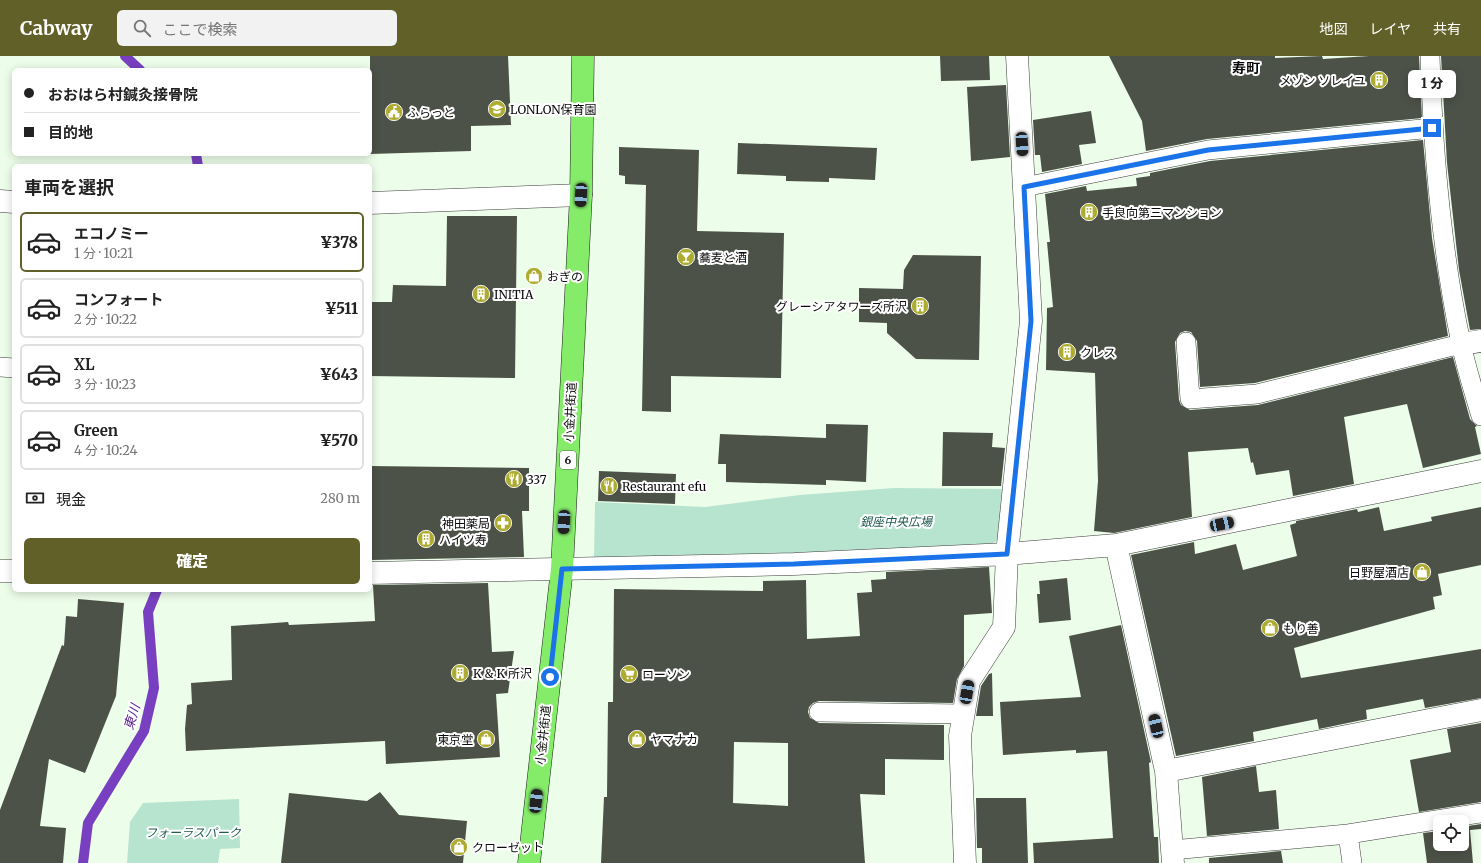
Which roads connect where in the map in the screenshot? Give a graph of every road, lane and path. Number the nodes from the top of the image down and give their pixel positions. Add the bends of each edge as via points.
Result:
1 (583, 56) edge
2 (1430, 56) edge
3 (1021, 57) edge
4 (1432, 128) junction
5 (1024, 187) junction
6 (581, 195) junction
7 (0, 201) edge
8 (12, 202) edge
9 (372, 203) edge
10 (1186, 342) dead end
11 (1471, 342) edge
12 (0, 367) edge
13 (12, 368) edge
14 (1481, 416) edge
15 (1481, 471) edge
16 (1116, 545) junction
17 (1007, 554) junction
18 (562, 569) junction
19 (0, 571) edge
20 (12, 571) edge
21 (372, 573) edge
22 (1481, 710) edge
23 (819, 712) dead end
24 (963, 714) junction
25 (1166, 771) junction
26 (1481, 813) edge
27 (1348, 834) junction
28 (1172, 856) edge
29 (529, 863) edge
30 (965, 863) edge
31 (1352, 863) edge

1 - 6 main road, 小金井街道 / 6
2 - 4 lane
3 - 5 street
4 - 5 lane via 1208,150
4 - 11 lane via 1443,237
5 - 17 street via 1031,321
6 - 9 street
6 - 18 main road, 小金井街道 / 6
7 - 8 street
10 - 11 lane via 1190,399 1257,394
11 - 14 lane
12 - 13 lane
15 - 16 street
16 - 17 street
16 - 25 street
17 - 18 street via 794,564
17 - 24 street via 1004,627 969,681
18 - 21 street
18 - 29 main road, 小金井街道 / 6
19 - 20 street
22 - 25 street
23 - 24 lane
24 - 30 street via 960,736
25 - 28 street
26 - 27 lane
27 - 28 lane
27 - 31 lane

